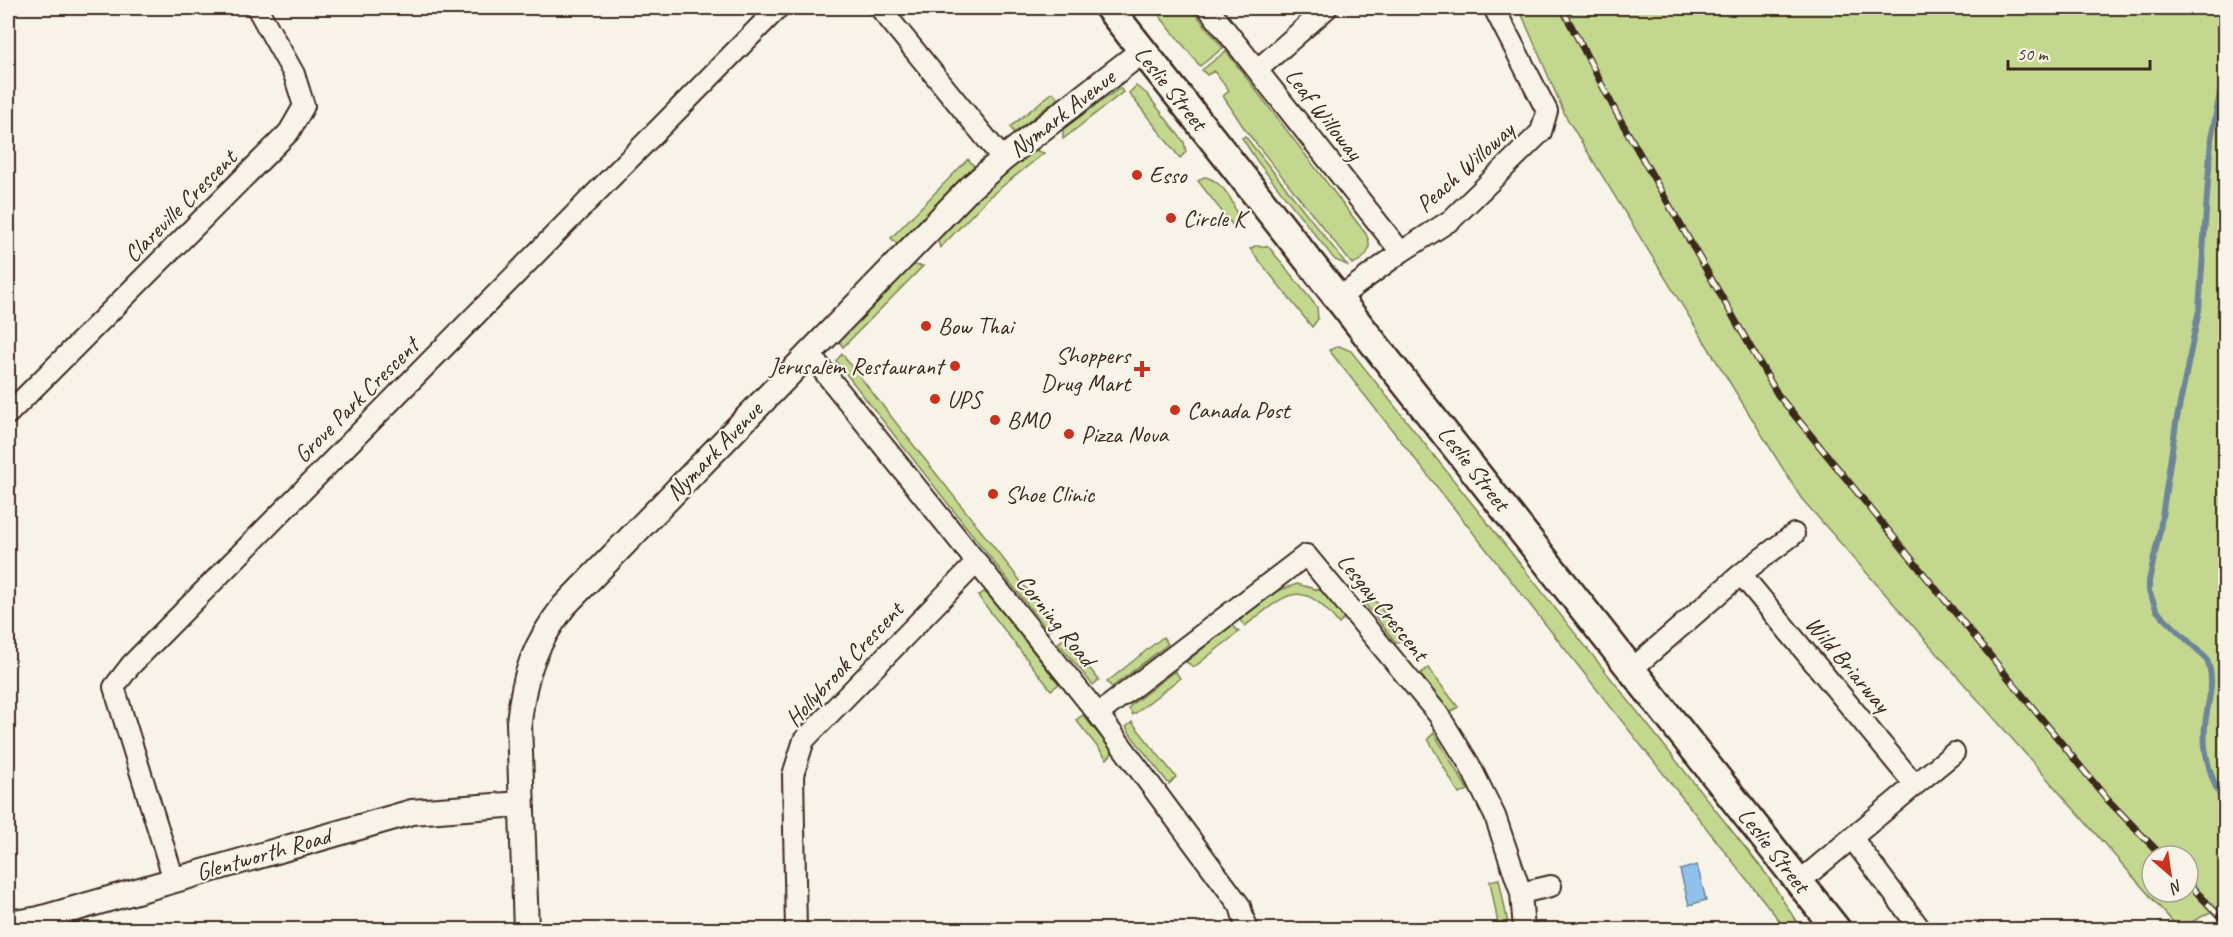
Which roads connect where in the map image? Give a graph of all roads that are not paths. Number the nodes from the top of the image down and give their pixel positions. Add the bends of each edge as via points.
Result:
1 (257, 8) edge
2 (778, 8) edge
3 (880, 8) edge
4 (1109, 8) edge
5 (1208, 8) edge
6 (1327, 8) edge
7 (1494, 8) edge
8 (1142, 52) junction
9 (1257, 70) junction
10 (1003, 159) junction
11 (1401, 252) junction
12 (1340, 297) junction
13 (808, 353) junction
14 (8, 414) edge
15 (1794, 534) dead end
16 (977, 562) junction
17 (1741, 574) junction
18 (1632, 669) junction
19 (1098, 714) junction
20 (1954, 753) dead end
21 (1915, 785) junction
22 (521, 804) junction
23 (1852, 838) junction
24 (174, 880) junction
25 (1799, 882) junction
26 (1551, 886) dead end
27 (1521, 893) junction
28 (8, 920) edge
29 (525, 930) edge
30 (796, 930) edge
31 (1247, 930) edge
32 (1524, 930) edge
33 (1838, 930) edge
34 (1921, 930) edge

1 - 14 street, Clareville Crescent via 294,74 304,106 289,132
2 - 24 street, Grove Park Crescent via 131,665 114,687
3 - 10 street
4 - 8 main road, Leslie Street
5 - 9 street, Leaf Willoway
6 - 9 street
7 - 11 street, Peach Willoway via 1546,111 1541,132 1451,220
8 - 10 street, Nymark Avenue
8 - 12 main road, Leslie Street
9 - 11 street, Leaf Willoway
10 - 13 street, Nymark Avenue
11 - 12 street, Peach Willoway
12 - 18 main road, Leslie Street
13 - 16 street, Corning Road
13 - 22 street, Nymark Avenue via 564,606 546,630 522,688
15 - 17 street
16 - 19 street, Corning Road
16 - 30 street, Hollybrook Crescent via 804,740 793,775
17 - 18 street
17 - 21 street, Wild Briarway
18 - 25 main road, Leslie Street
19 - 27 street, Lesgay Crescent via 1306,555 1442,720 1495,816
19 - 31 street, Corning Road via 1240,906
20 - 21 street
21 - 23 street
22 - 24 street, Glentworth Road via 412,812
22 - 29 street, Nymark Avenue
23 - 25 street
23 - 34 street
24 - 28 street, Glentworth Road via 39,919
25 - 33 main road, Leslie Street
26 - 27 street
27 - 32 street, Lesgay Crescent

